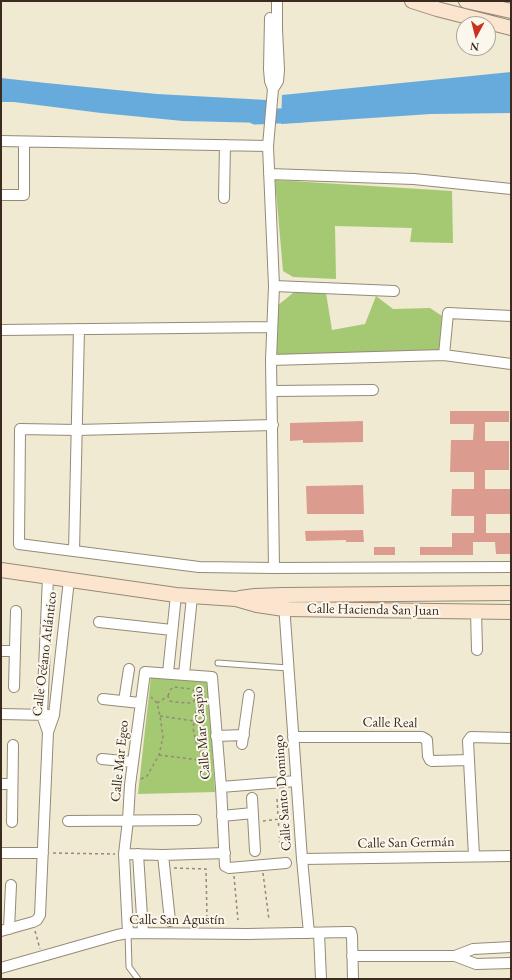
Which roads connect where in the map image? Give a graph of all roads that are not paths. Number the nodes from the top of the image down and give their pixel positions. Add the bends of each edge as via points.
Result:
1 (270, 1) edge
2 (277, 1) edge
3 (412, 1) edge
4 (466, 1) edge
5 (511, 11) edge
6 (511, 28) edge
7 (274, 84) junction
8 (1, 142) edge
9 (24, 142) junction
10 (225, 145) junction
11 (268, 146) junction
12 (269, 174) junction
13 (511, 189) edge
14 (1, 195) edge
15 (224, 198) dead end
16 (274, 286) junction
17 (394, 291) dead end
18 (511, 316) edge
19 (272, 326) junction
20 (79, 329) junction
21 (1, 330) edge
22 (444, 355) junction
23 (271, 360) junction
24 (511, 364) edge
25 (373, 390) dead end
26 (272, 391) junction
27 (273, 425) junction
28 (77, 430) junction
29 (74, 551) junction
30 (511, 567) edge
31 (274, 568) junction
32 (1, 570) edge
33 (48, 577) junction
34 (69, 580) junction
35 (511, 593) edge
36 (176, 595) junction
37 (192, 597) junction
38 (284, 602) junction
39 (16, 611) dead end
40 (476, 611) junction
41 (511, 612) edge
42 (99, 622) dead end
43 (172, 630) junction
44 (477, 650) dead end
45 (1, 651) edge
46 (15, 651) junction
47 (218, 663) dead end
48 (288, 668) junction
49 (129, 669) dead end
50 (145, 672) joint
51 (168, 673) junction
52 (184, 674) junction
53 (14, 687) dead end
54 (249, 695) dead end
55 (103, 699) dead end
56 (124, 702) junction
57 (140, 703) junction
58 (1, 714) edge
59 (42, 714) junction
60 (54, 715) junction
61 (48, 732) junction
62 (216, 736) junction
63 (293, 737) junction
64 (511, 738) edge
65 (13, 745) dead end
66 (102, 758) dead end
67 (469, 760) junction
68 (134, 762) junction
69 (296, 781) junction
70 (1, 784) edge
71 (12, 784) junction
72 (221, 787) junction
73 (252, 798) dead end
74 (222, 816) junction
75 (253, 817) junction
76 (128, 820) junction
77 (196, 820) dead end
78 (68, 821) dead end
79 (12, 822) dead end
80 (255, 851) dead end
81 (1, 853) edge
82 (43, 853) junction
83 (225, 853) junction
84 (124, 854) junction
85 (138, 854) junction
86 (163, 855) junction
87 (474, 856) junction
88 (511, 856) edge
89 (302, 859) junction
90 (286, 863) dead end
91 (11, 885) dead end
92 (170, 920) dead end
93 (5, 930) edge
94 (143, 932) junction
95 (128, 933) junction
96 (314, 933) junction
97 (511, 947) edge
98 (487, 948) junction
99 (352, 956) junction
100 (455, 956) junction
101 (488, 963) junction
102 (511, 963) edge
103 (1, 968) edge
104 (138, 979) edge
105 (321, 979) edge
106 (353, 979) edge

1 - 7 street via 269,69
2 - 7 street via 279,70
3 - 6 main road
4 - 5 main road
7 - 11 street
8 - 9 street
9 - 10 street
9 - 14 street via 24,195
10 - 11 street
10 - 15 street
11 - 12 street
12 - 13 street via 414,179
12 - 16 street
16 - 17 street
16 - 19 street
18 - 22 street via 448,313
19 - 20 street
19 - 23 street
20 - 21 street
20 - 28 street
22 - 23 street
22 - 24 street
23 - 26 street
25 - 26 street
26 - 27 street
27 - 28 street
27 - 31 street
28 - 29 street
28 - 29 street via 20,429 19,544
29 - 31 street via 199,567
30 - 31 street
32 - 33 main road, Calle Hacienda San Juan
33 - 34 main road, Calle Hacienda San Juan
33 - 59 street, Calle Océano Atlántico
34 - 36 main road, Calle Hacienda San Juan
34 - 60 street, Calle Océano Atlántico
35 - 38 main road, Calle Hacienda San Juan
36 - 37 main road, Calle Hacienda San Juan
36 - 43 street
37 - 38 main road, Calle Hacienda San Juan via 236,599 257,606
37 - 52 street
38 - 40 main road, Calle Hacienda San Juan
38 - 48 street, Calle Santo Domingo
39 - 46 street
40 - 41 main road, Calle Hacienda San Juan
40 - 44 street
42 - 43 street
43 - 51 street
45 - 46 street
46 - 53 street
47 - 48 lane
48 - 63 street, Calle Santo Domingo
49 - 56 street
50 - 51 street, Calle Mar Caspio
50 - 57 street, Calle Mar Egeo
51 - 52 street, Calle Mar Caspio
52 - 62 street, Calle Mar Caspio via 212,677
54 - 62 street via 243,739
55 - 56 street
56 - 57 street
57 - 68 street, Calle Mar Egeo
58 - 59 street
59 - 60 street
59 - 61 street, Calle Océano Atlántico
60 - 61 street, Calle Océano Atlántico
61 - 82 street, Calle Océano Atlántico
62 - 72 street, Calle Mar Caspio
63 - 67 street, Calle Real via 422,737 427,740 428,756 432,761
63 - 69 street, Calle Santo Domingo
64 - 67 street via 469,738
65 - 71 street
66 - 68 street
67 - 87 street
68 - 76 street, Calle Mar Egeo
69 - 72 street
69 - 89 street, Calle Santo Domingo
70 - 71 street
71 - 79 street
72 - 74 street, Calle Mar Caspio
73 - 75 street
74 - 75 street
74 - 83 street, Calle Mar Caspio
75 - 80 street
76 - 77 street
76 - 78 street
76 - 84 street, Calle Mar Egeo
81 - 82 street
82 - 93 street, Calle Océano Atlántico via 40,916 37,920
83 - 86 street
83 - 90 street via 226,867
84 - 85 street
84 - 95 street, Calle Mar Egeo
85 - 86 street
85 - 94 street
86 - 92 street
87 - 88 street, Calle San Germán
87 - 89 street, Calle San Germán
89 - 96 street, Calle Santo Domingo
91 - 93 street
94 - 95 street, Calle San Agustín
94 - 96 street, Calle San Agustín
95 - 103 street, Calle San Agustín
95 - 104 lane via 129,967
96 - 99 street, Calle San Agustín via 350,932
96 - 105 street, Calle Santo Domingo
97 - 98 street
98 - 100 street via 469,950
98 - 101 street
99 - 100 street
99 - 106 street
100 - 101 street via 470,963
101 - 102 street

